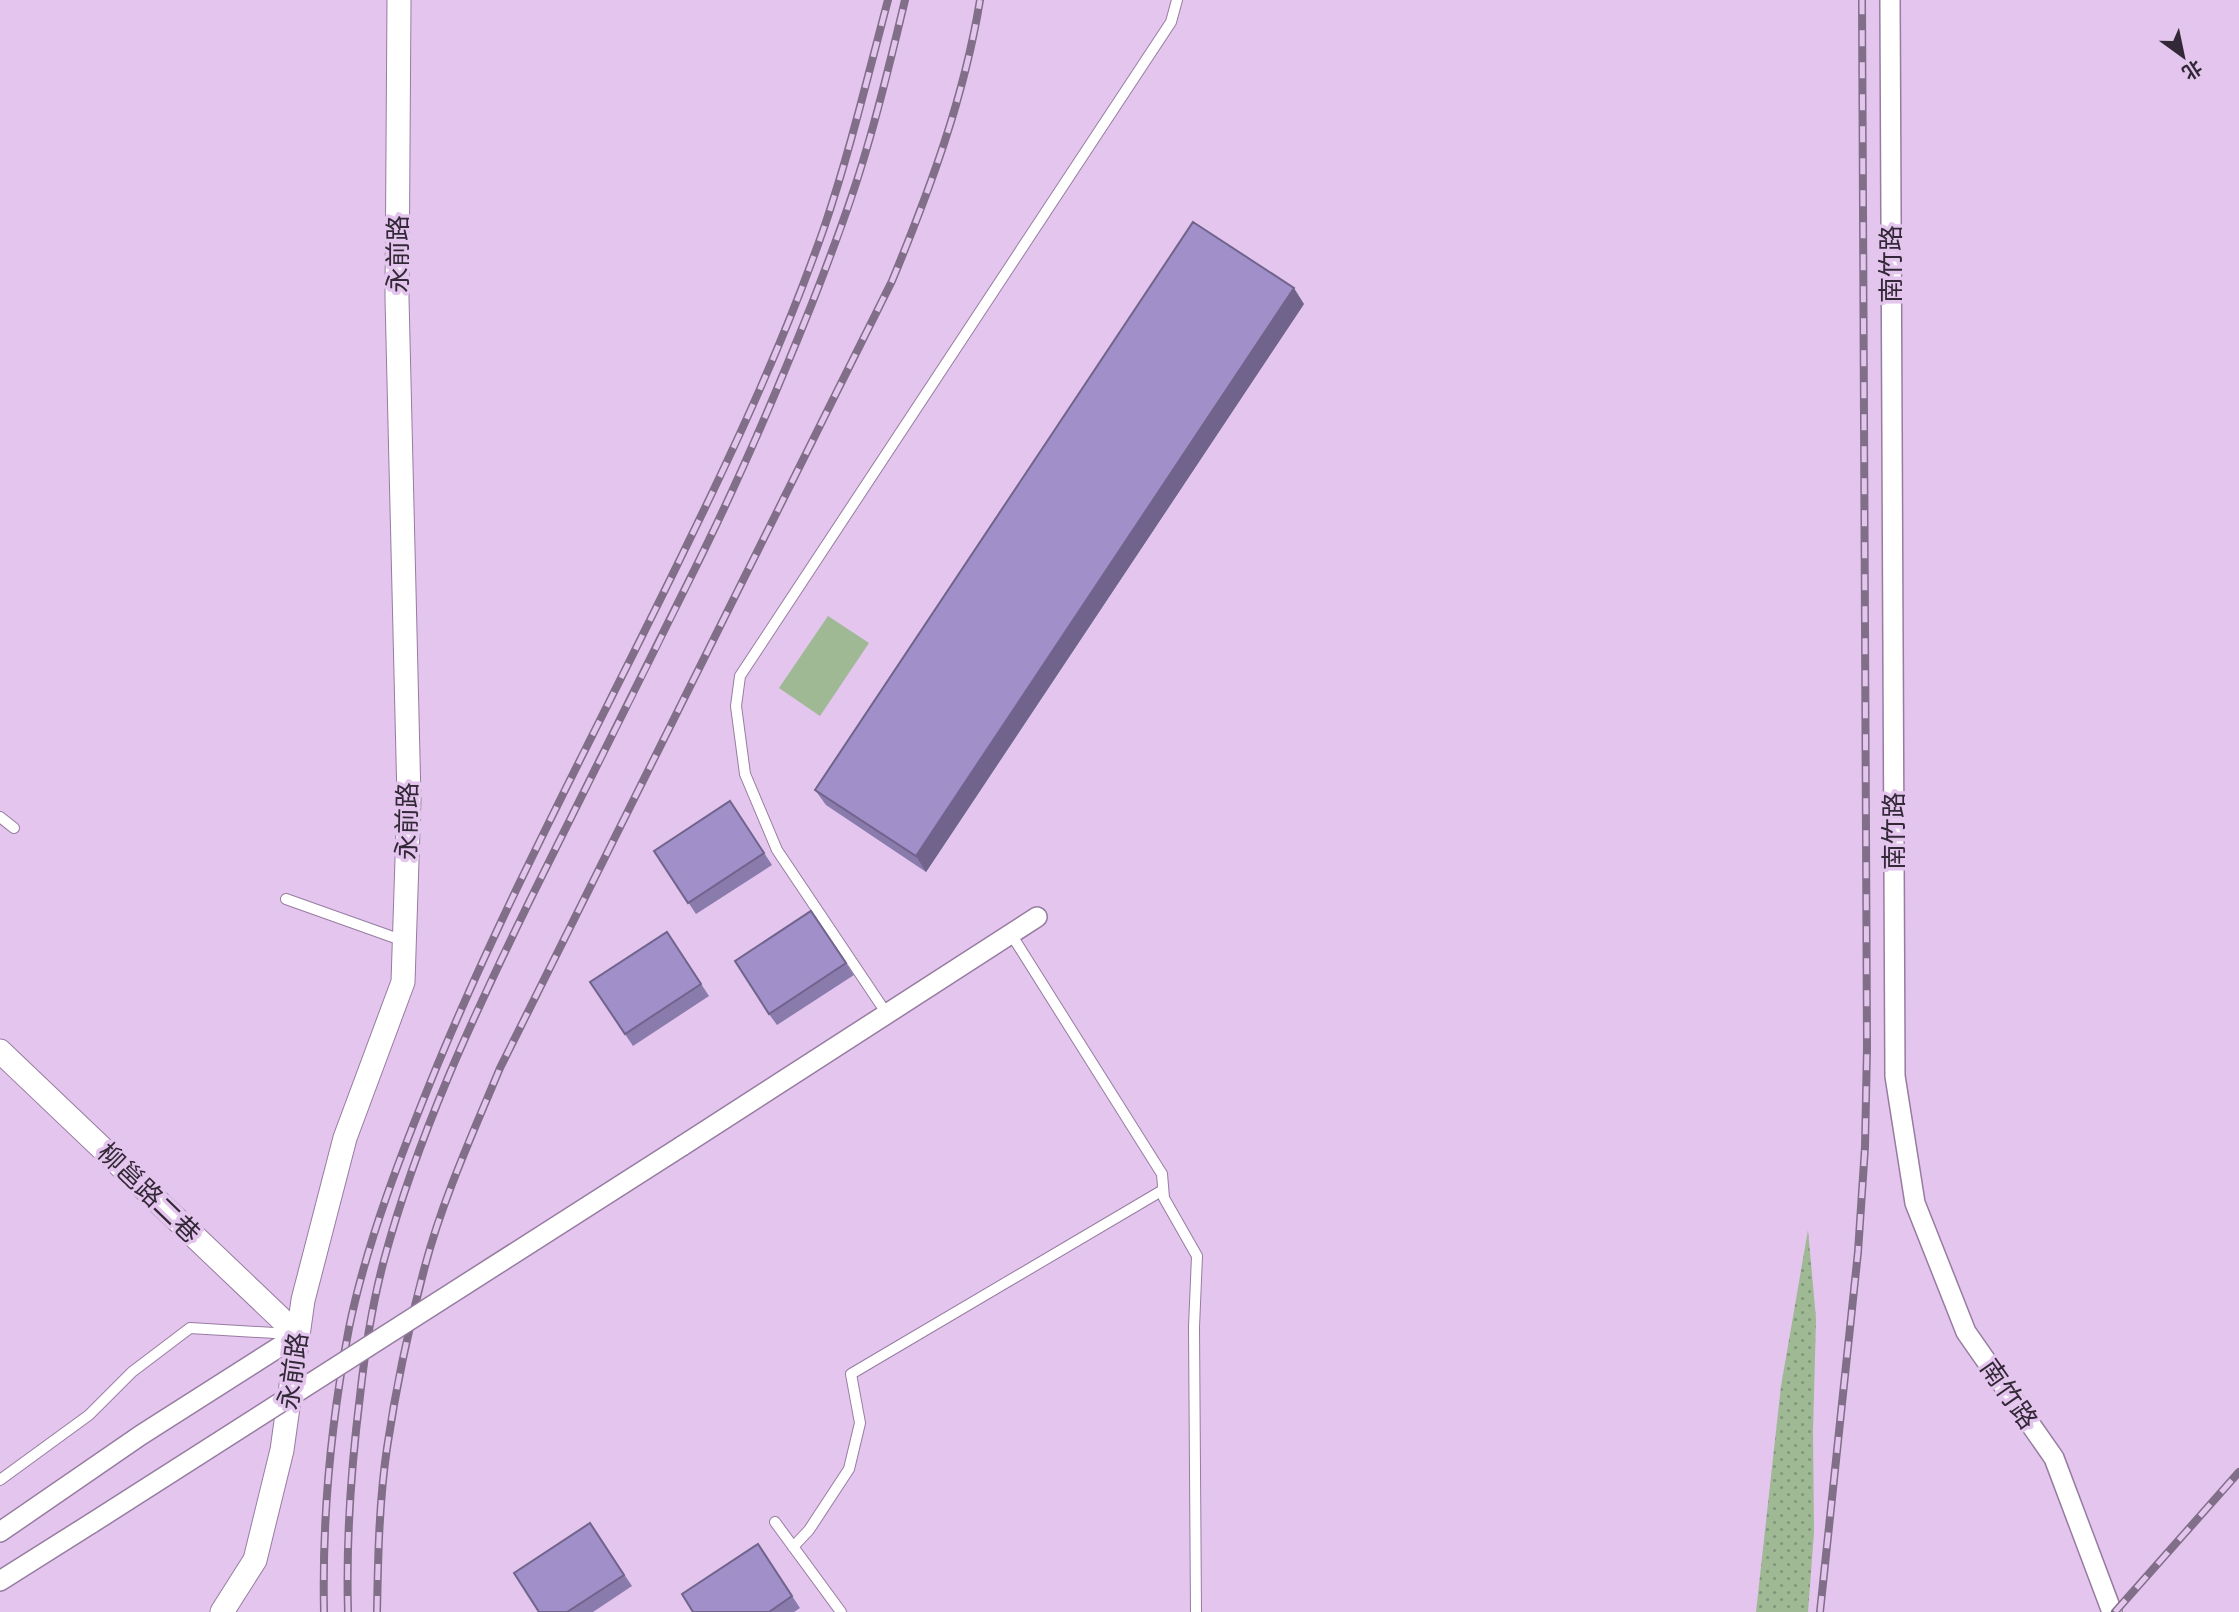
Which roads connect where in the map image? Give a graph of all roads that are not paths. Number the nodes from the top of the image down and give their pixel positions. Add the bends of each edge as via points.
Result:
1 (400, 0) edge
2 (1177, 0) edge
3 (1890, 0) edge
4 (0, 817) edge
5 (14, 828) dead end
6 (286, 899) dead end
7 (1037, 917) dead end
8 (1012, 934) junction
9 (404, 941) junction
10 (887, 1014) junction
11 (0, 1051) edge
12 (1163, 1190) junction
13 (298, 1335) junction
14 (0, 1480) edge
15 (775, 1522) dead end
16 (0, 1532) edge
17 (793, 1546) junction
18 (0, 1581) edge
19 (222, 1612) edge
20 (841, 1612) edge
21 (1196, 1612) edge
22 (2112, 1612) edge

1 - 9 street, 永前路 via 397,298 409,799
2 - 10 lane via 1171,22 740,676 736,706 745,774 777,850
3 - 22 street, 南竹路 via 1895,1076 1915,1203 1966,1332 2054,1458
4 - 5 lane
6 - 9 lane
7 - 8 street
8 - 10 street
8 - 12 lane via 1162,1174
9 - 13 street, 永前路 via 403,982 345,1138
10 - 18 street, bridge
11 - 13 street, 柳邕路二巷
12 - 17 lane via 851,1374 860,1423 849,1469 809,1530
12 - 21 lane via 1197,1256
13 - 14 lane via 190,1328 132,1372 89,1415
13 - 16 street
13 - 19 street, 永前路 via 282,1450 255,1560
15 - 17 lane
17 - 20 lane

